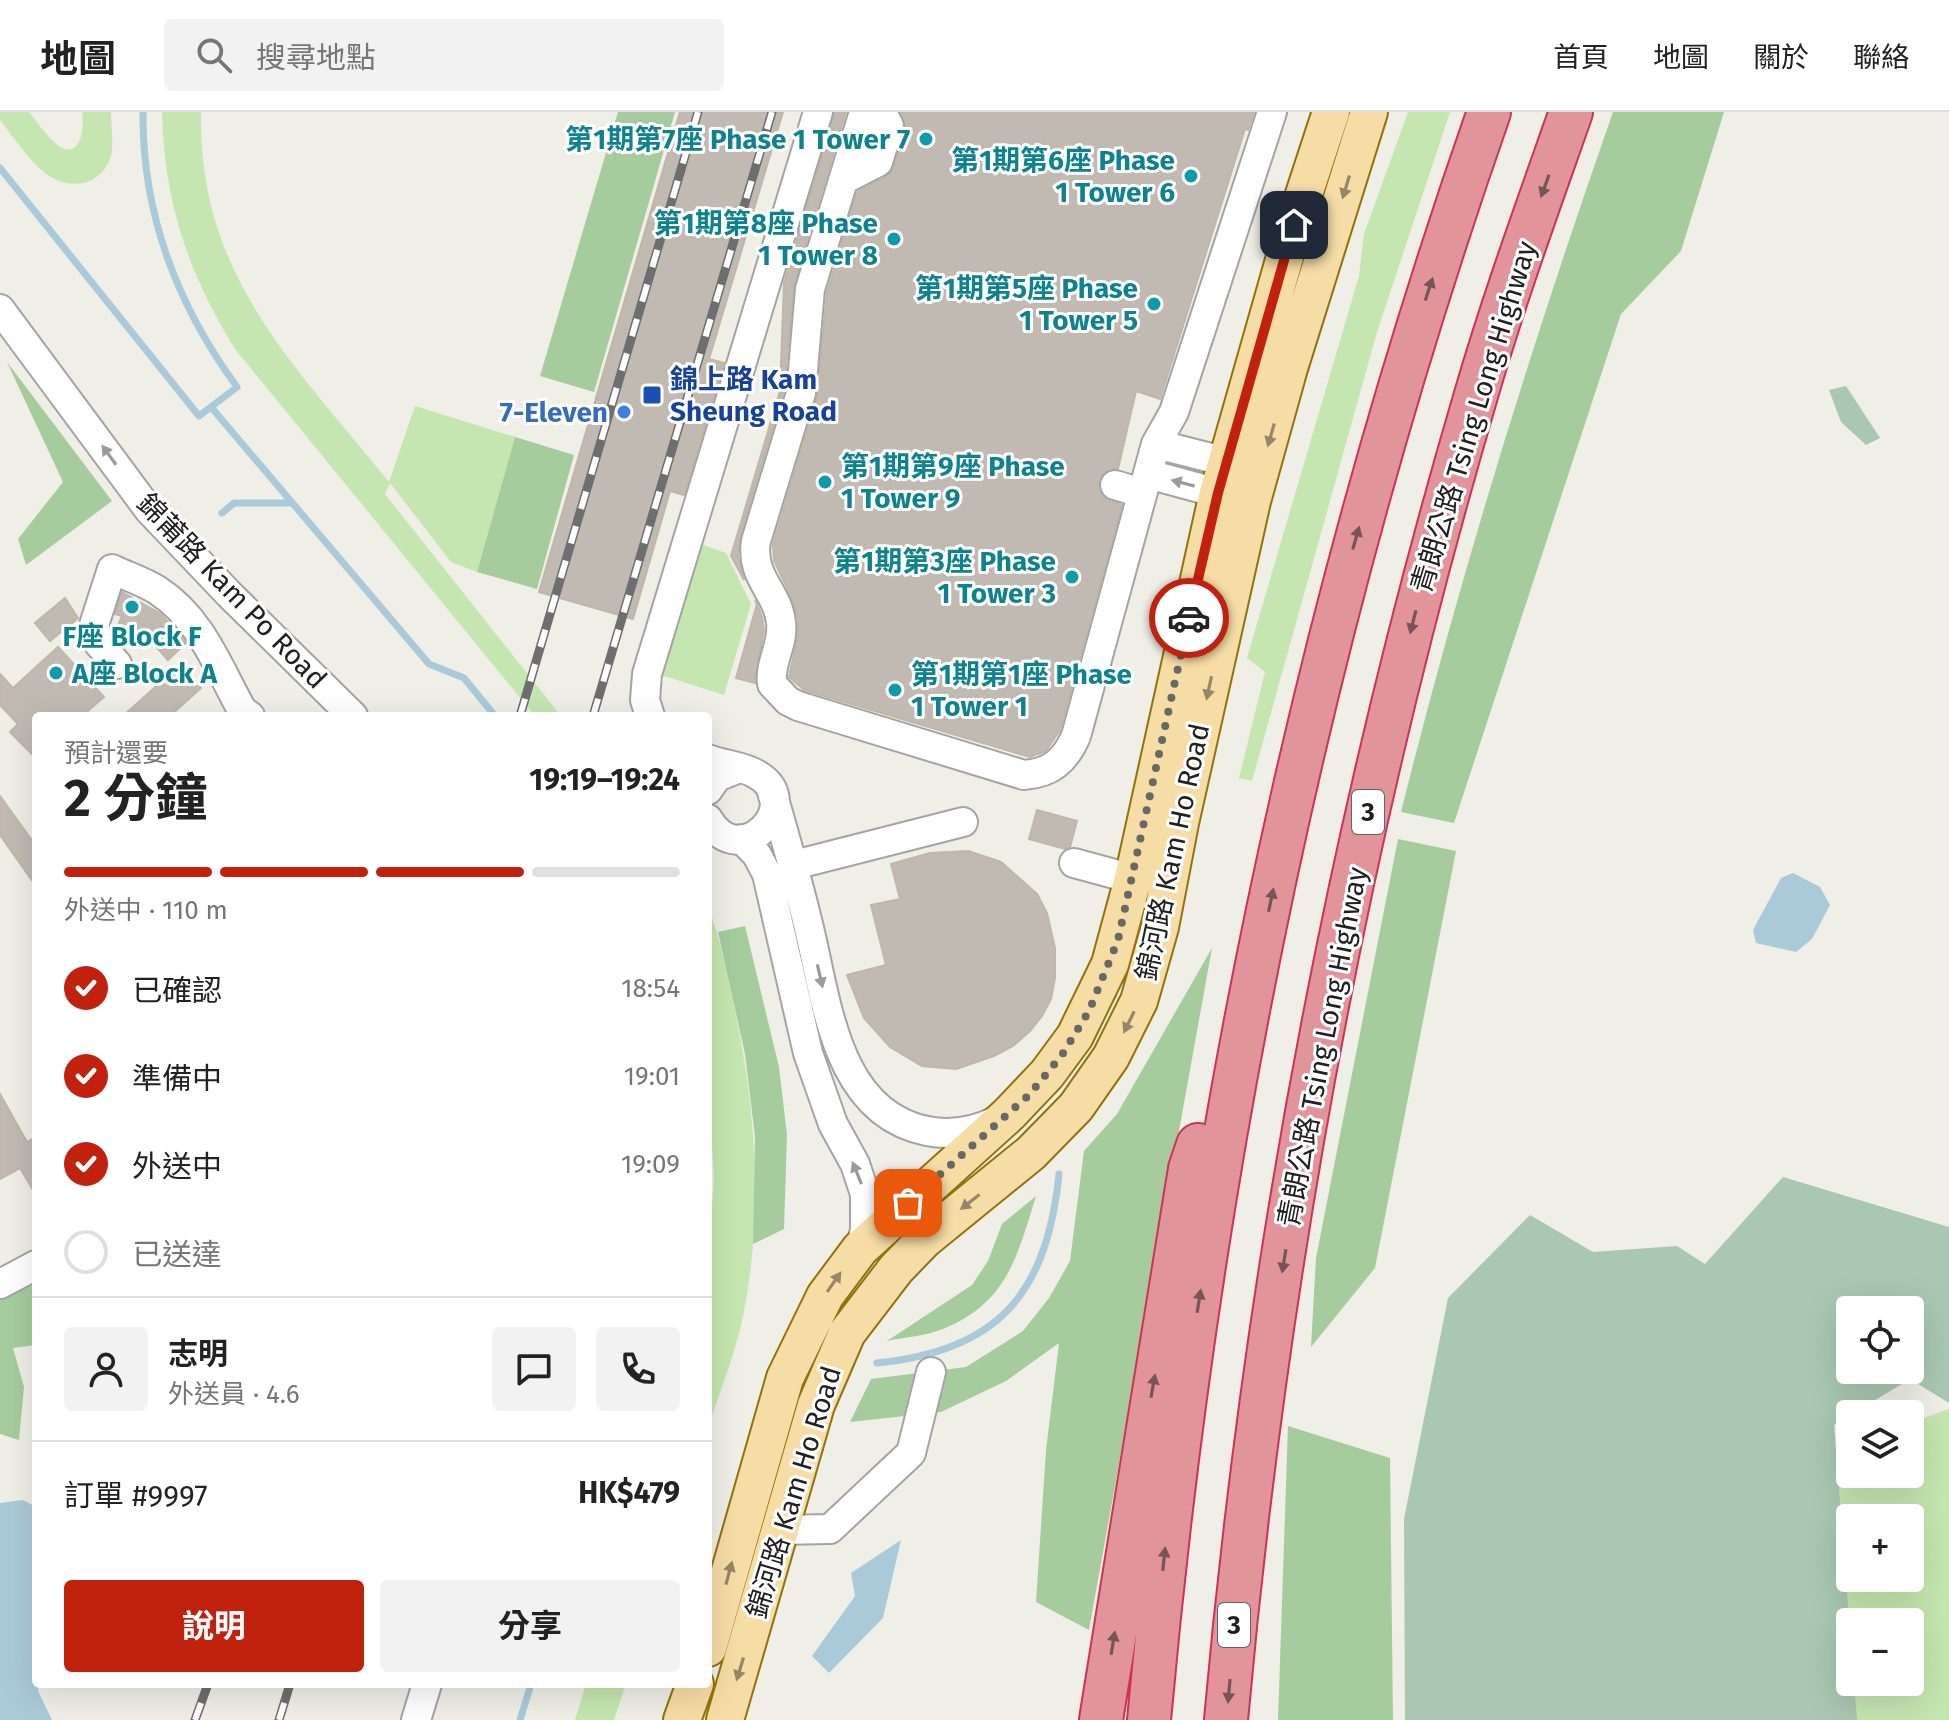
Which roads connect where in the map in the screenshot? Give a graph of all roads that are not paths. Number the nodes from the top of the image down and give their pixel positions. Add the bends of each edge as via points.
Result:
1 (818, 112) edge
2 (864, 112) edge
3 (882, 112) edge
4 (1272, 112) edge
5 (1331, 112) edge
6 (1369, 112) edge
7 (1489, 112) edge
8 (1571, 112) edge
9 (843, 180) junction
10 (0, 309) edge
11 (1156, 444) junction
12 (1222, 478) junction
13 (1145, 484) junction
14 (1115, 485) dead end
15 (117, 664) dead end
16 (245, 712) edge
17 (349, 712) edge
18 (649, 712) edge
19 (712, 760) edge
20 (737, 769) junction
21 (712, 784) edge
22 (772, 792) junction
23 (963, 822) dead end
24 (712, 824) edge
25 (742, 839) junction
26 (1074, 863) dead end
27 (794, 865) junction
28 (1133, 879) junction
29 (1255, 977) junction
30 (1009, 1114) junction
31 (860, 1249) junction
32 (32, 1267) edge
33 (0, 1284) edge
34 (931, 1372) dead end
35 (781, 1530) junction
36 (712, 1634) edge
37 (426, 1688) edge
38 (694, 1688) edge
39 (416, 1720) edge
40 (682, 1720) edge
41 (725, 1720) edge
42 (1101, 1720) edge
43 (1149, 1720) edge
44 (1226, 1720) edge

1 - 18 street via 647,674
2 - 9 street
3 - 9 street via 889,126 878,162
4 - 11 street via 1174,412
5 - 12 main road, 錦河路 Kam Ho Road
6 -> 35 main road, 錦河路 Kam Ho Road via 1252,501 1160,927 1139,1001 1111,1057 1069,1115 924,1240 847,1333 816,1405
29 -> 7 highway via 1344,578 1401,375
8 -> 44 highway, 青朗公路 Tsing Long Highway / 3 via 1513,278 1439,528 1342,933 1268,1354
9 - 13 street via 810,289 801,393 754,553 782,626 771,675 779,693 798,706 1010,772 1049,770 1076,736
17 -> 10 street, 錦莆路 Kam Po Road via 149,510
11 - 12 street
11 - 13 street
12 -> 13 street
12 - 28 main road, 錦河路 Kam Ho Road
13 - 14 street
15 - 16 street via 99,644 94,625 112,569 156,589 180,608 198,629
19 - 20 street
20 - 21 street
20 - 22 street via 758,775
22 - 25 street via 774,813 769,823 762,832
22 - 27 street
23 - 27 street
24 - 25 street via 721,834
31 -> 25 street via 865,1194 808,1053 767,874
26 - 28 street
27 -> 30 street via 831,1020 866,1096 902,1124 934,1133 966,1132
28 - 30 main road, 錦河路 Kam Ho Road via 1118,940 1089,1011 1062,1055
42 -> 29 highway via 1190,1169
43 -> 29 highway via 1190,1355
30 - 31 main road, 錦河路 Kam Ho Road
36 -> 31 main road, 錦河路 Kam Ho Road via 785,1378 825,1296
32 - 33 street
34 - 35 street via 911,1453 830,1529
35 -> 41 main road, 錦河路 Kam Ho Road
37 - 39 street
38 - 40 main road

